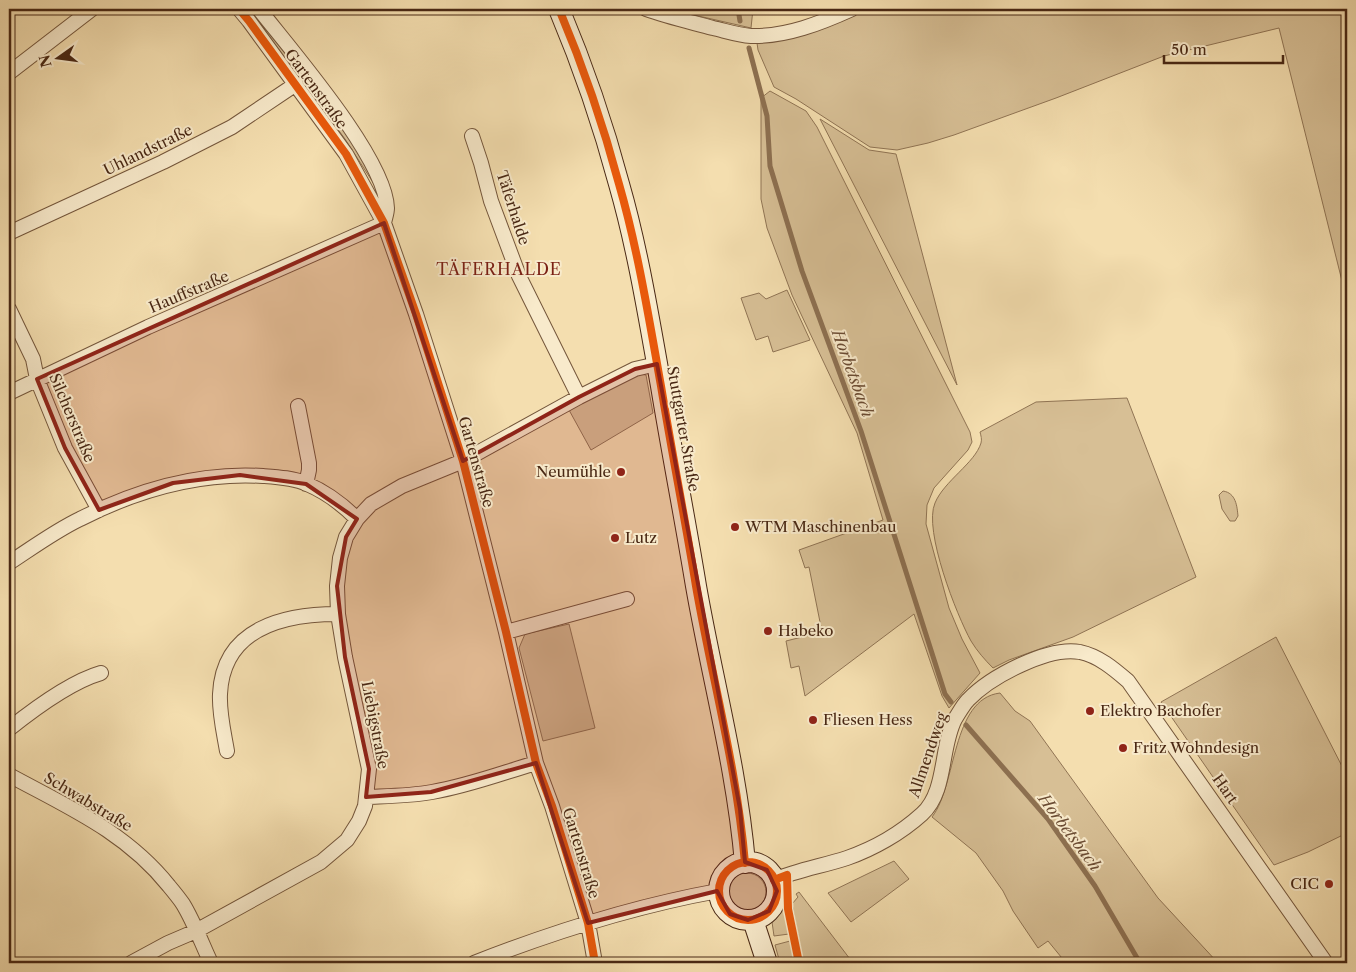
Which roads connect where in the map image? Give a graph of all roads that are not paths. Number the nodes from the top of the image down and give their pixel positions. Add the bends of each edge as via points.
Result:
1 (92, 9) edge
2 (239, 9) edge
3 (259, 9) edge
4 (559, 9) edge
5 (646, 9) edge
6 (852, 9) edge
7 (9, 73) edge
8 (296, 84) junction
9 (472, 136) dead end
10 (384, 223) junction
11 (9, 234) edge
12 (9, 309) edge
13 (657, 364) junction
14 (36, 379) junction
15 (9, 393) edge
16 (579, 397) junction
17 (298, 406) dead end
18 (463, 461) junction
19 (306, 484) junction
20 (99, 510) junction
21 (357, 519) junction
22 (9, 563) edge
23 (627, 599) dead end
24 (338, 614) junction
25 (506, 632) junction
26 (1080, 652) joint
27 (101, 674) dead end
28 (9, 729) edge
29 (228, 752) dead end
30 (536, 763) junction
31 (9, 775) edge
32 (366, 797) junction
33 (745, 863) junction
34 (774, 880) junction
35 (718, 890) junction
36 (754, 920) junction
37 (588, 923) junction
38 (196, 930) junction
39 (131, 963) edge
40 (211, 963) edge
41 (474, 963) edge
42 (595, 963) edge
43 (767, 963) edge
44 (1326, 963) edge

1 - 7 street
2 - 8 street, Gartenstraße
3 - 10 street via 332,102 371,162 385,196
4 - 13 street, Stuttgarter Straße via 591,91 620,184
5 - 6 street via 749,36 795,30
8 - 10 street, Gartenstraße via 346,154
8 - 11 street, Uhlandstraße via 223,131
9 - 16 street, Täferhalde via 491,201 519,276
10 - 14 street, Hauffstraße
10 - 18 street, Gartenstraße
12 - 14 street, Silcherstraße via 33,360
13 - 16 street via 636,369
13 - 33 street, Stuttgarter Straße via 740,809
14 - 15 street, Hauffstraße
14 - 20 street, Silcherstraße via 64,448
16 - 18 street
17 - 19 street via 309,463
18 - 21 street, Liebigstraße via 390,493 370,504
18 - 25 street, Gartenstraße
19 - 20 street via 275,477 240,475 200,478 145,491
19 - 21 street via 325,494
20 - 22 street
21 - 24 street, Liebigstraße via 346,537 340,558
23 - 25 street
24 - 29 street via 273,622 238,646 221,686 220,704
24 - 32 street, Liebigstraße via 369,769
25 - 30 street, Gartenstraße
26 - 34 street, Allmendweg via 1041,656 1022,664 966,701 948,736 943,772 931,805 904,828 879,844 848,857
26 - 44 street, Hart via 1102,661 1128,681
27 - 28 street via 87,677 32,710
30 - 32 street via 470,784 431,792
30 - 37 street, Gartenstraße
31 - 38 street, Schwabstraße via 125,841 183,904
32 - 38 street, Liebigstraße via 359,821 347,840 321,862
33 - 34 street via 764,868
33 - 35 street via 727,872
34 - 36 street via 777,891 772,907
35 - 36 street via 730,914
35 - 37 street via 676,898
36 - 43 street
37 - 41 street
37 - 42 street, Gartenstraße
38 - 39 street, Liebigstraße
38 - 40 street, Schwabstraße

